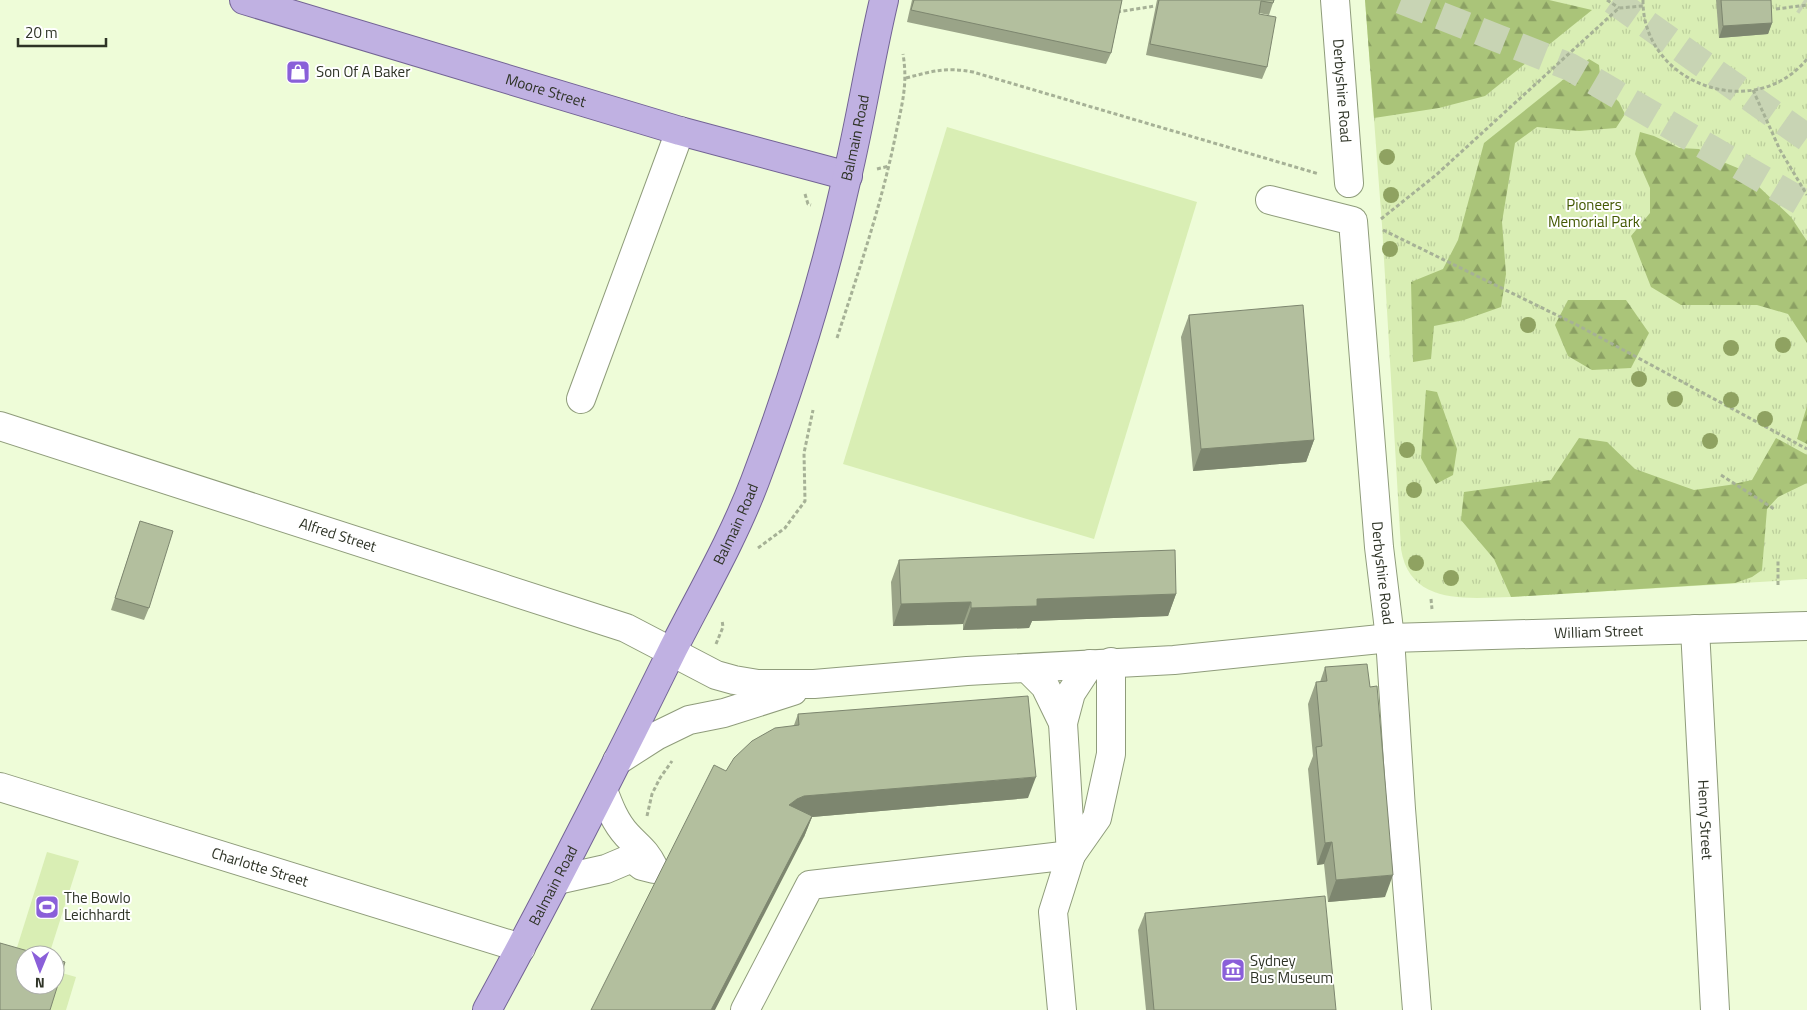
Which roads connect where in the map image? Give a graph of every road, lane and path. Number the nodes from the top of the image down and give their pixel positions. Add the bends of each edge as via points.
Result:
1 (244, 0) edge
2 (884, 0) edge
3 (1335, 0) edge
4 (1607, 0) edge
5 (1643, 0) edge
6 (1807, 5) edge
7 (1155, 6) dead end
8 (1643, 6) junction
9 (1618, 8) junction
10 (1776, 9) dead end
11 (1117, 12) edge
12 (1807, 59) edge
13 (1753, 90) junction
14 (680, 131) junction
15 (848, 176) junction
16 (1350, 183) joint
17 (1807, 195) edge
18 (1270, 200) dead end
19 (1380, 220) dead end
20 (873, 225) dead end
21 (1381, 230) dead end
22 (581, 399) dead end
23 (0, 426) edge
24 (1807, 448) edge
25 (1721, 475) dead end
26 (1774, 509) dead end
27 (1778, 559) dead end
28 (1778, 585) dead end
29 (1807, 626) edge
30 (1696, 629) junction
31 (1390, 638) junction
32 (672, 652) junction
33 (1101, 663) junction
34 (1027, 668) junction
35 (814, 684) junction
36 (1064, 723) junction
37 (617, 761) junction
38 (0, 788) edge
39 (603, 790) junction
40 (1071, 855) junction
41 (557, 880) junction
42 (521, 948) junction
43 (487, 1010) edge
44 (745, 1010) edge
45 (1062, 1010) edge
46 (1417, 1010) edge
47 (1715, 1010) edge

1 - 14 main road, Moore Street
2 - 15 main road, Balmain Road
3 - 16 street, Derbyshire Road
4 - 9 path
5 - 8 path
6 - 10 path
7 - 11 path
8 - 9 path
8 - 13 path via 1655,44 1675,69 1702,85 1718,90
9 - 19 path via 1436,175
12 - 13 path via 1788,76
13 - 17 path via 1780,150
14 - 15 main road, Moore Street
14 - 22 street
15 - 32 main road, Balmain Road via 808,323 754,483
16 - 20 path via 973,72 942,69 906,78 889,166
18 - 31 street, Derbyshire Road via 1353,221 1379,547
21 - 24 path via 1577,325
23 - 32 street, Alfred Street via 626,628
25 - 26 path
27 - 28 path
29 - 30 street, William Street
30 - 31 street, William Street
30 - 47 street, Henry Street
31 - 33 street, William Street via 1174,660
31 - 46 street, Derbyshire Road
32 - 35 street, Alfred Street via 716,675 734,680 758,684
32 - 37 main road, Balmain Road
33 - 34 street, William Street
33 - 36 street via 1071,693
33 - 40 street via 1111,754 1097,818
34 - 35 street, William Street
34 - 36 street via 1045,686
35 - 37 street via 724,714 689,720
36 - 40 street
37 - 39 main road, Balmain Road
38 - 42 street, Charlotte Street
39 - 41 main road, Balmain Road
39 - 41 street via 612,814 626,834 647,854 654,869 642,866 632,858 606,869
40 - 44 street via 810,885
40 - 45 street via 1053,912
41 - 42 main road, Balmain Road
42 - 43 main road, Balmain Road

